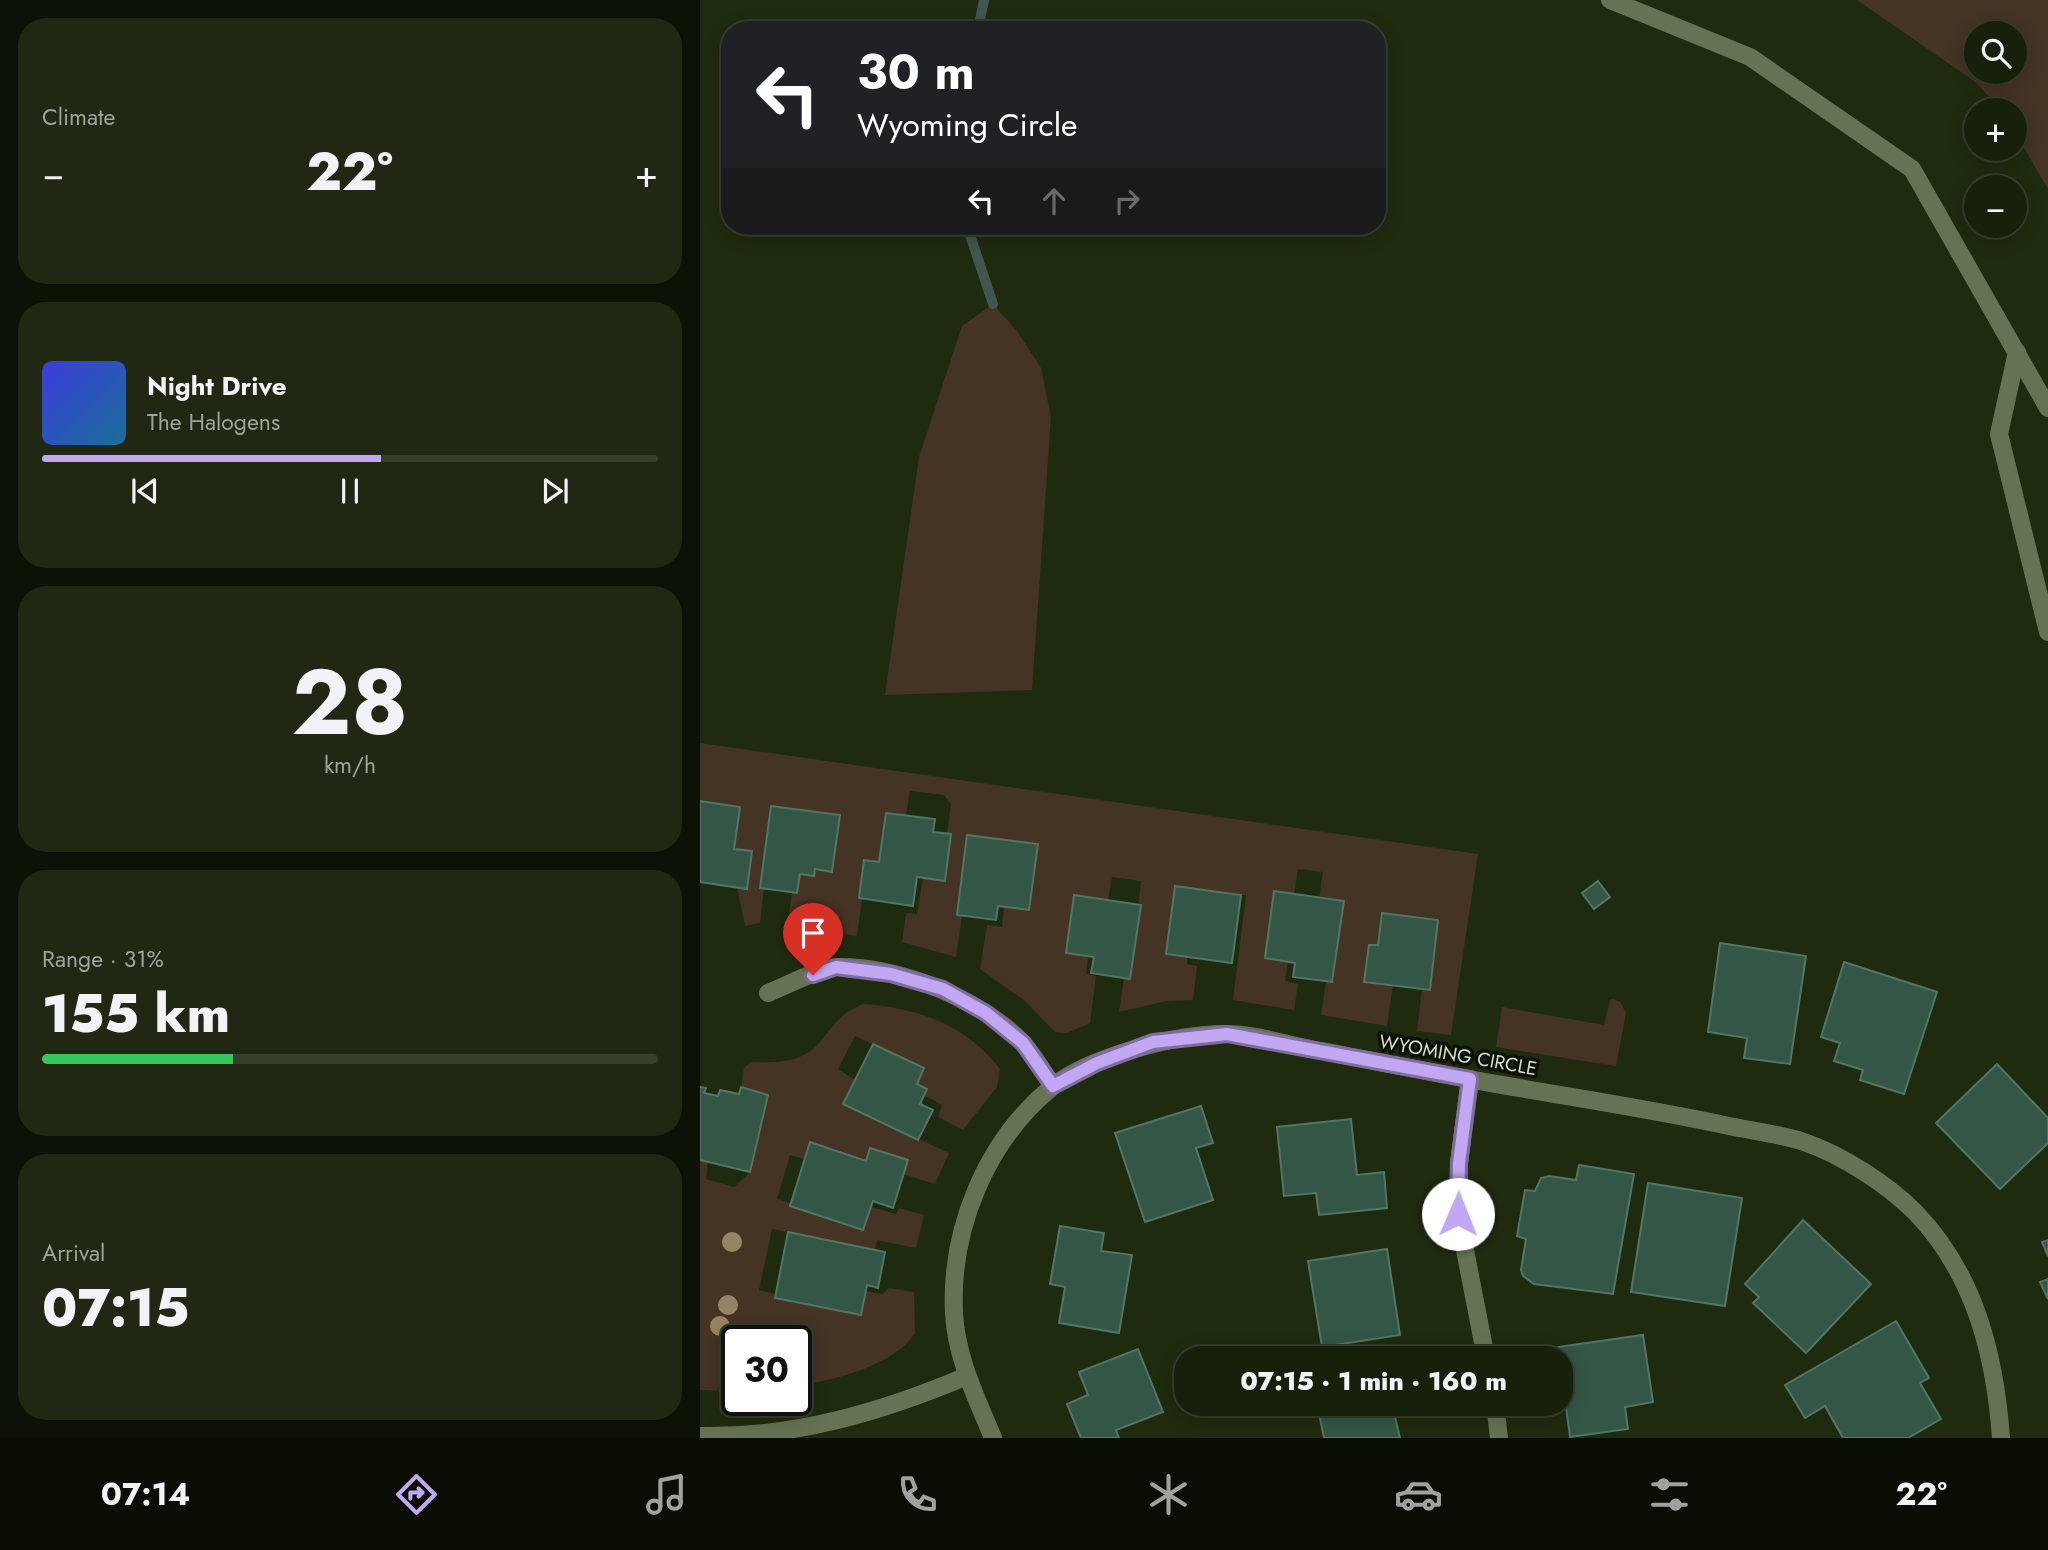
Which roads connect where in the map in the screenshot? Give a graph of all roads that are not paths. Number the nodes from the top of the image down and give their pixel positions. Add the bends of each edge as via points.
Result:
1 (1610, 0) edge
2 (2017, 352) junction
3 (2048, 408) edge
4 (2048, 632) edge
5 (768, 993) dead end
6 (1470, 1079) junction
7 (1053, 1086) junction
8 (1484, 1346) edge
9 (967, 1376) junction
10 (1496, 1416) edge
11 (700, 1436) edge
12 (993, 1438) edge
13 (1499, 1438) edge
14 (2001, 1438) edge

1 - 2 street via 1750,57 1912,169
2 - 3 street
2 - 4 street via 1999,434
5 - 7 street via 836,967 891,974 943,989 986,1013 1023,1043
6 - 7 street, WYOMING CIRCLE via 1227,1034 1153,1042
6 - 8 street via 1459,1163 1458,1214
6 - 14 street, WYOMING CIRCLE via 1629,1105 1805,1143 1884,1188 1913,1210 1947,1250 1966,1284 1987,1341
7 - 9 street, WYOMING CIRCLE via 1022,1118 987,1166 970,1203 955,1262 954,1303
9 - 11 street via 837,1421 788,1432
9 - 12 street, WYOMING CIRCLE
10 - 13 street

